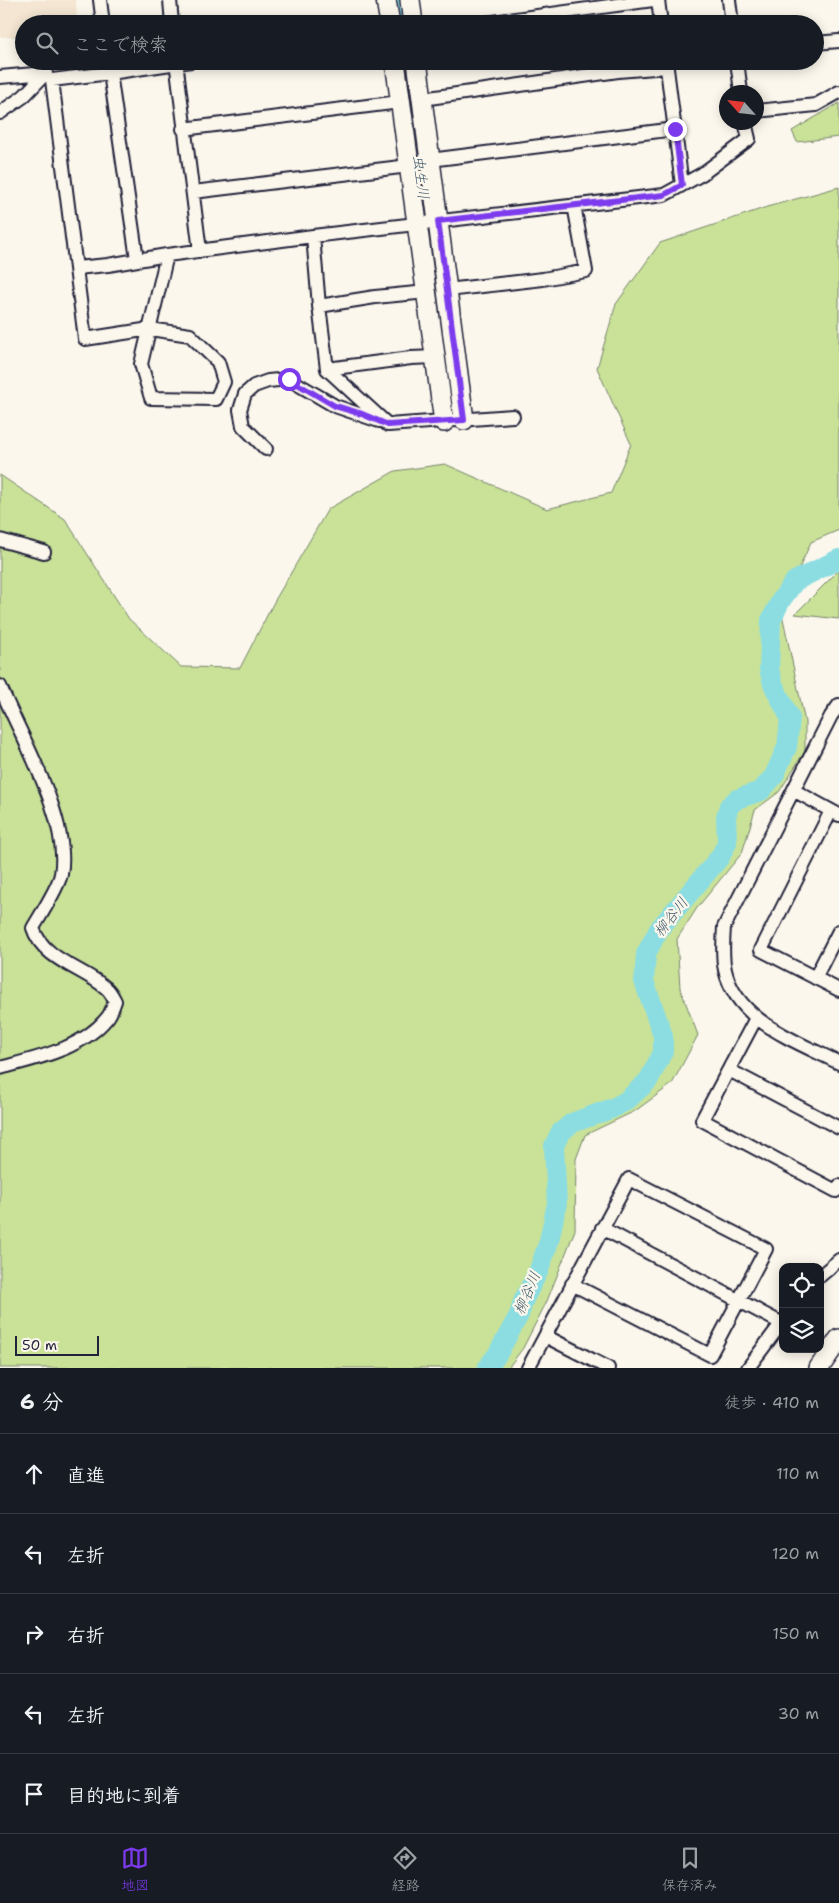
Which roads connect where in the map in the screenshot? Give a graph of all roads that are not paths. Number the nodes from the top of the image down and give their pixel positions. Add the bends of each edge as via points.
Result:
1 (100, 0) edge
2 (170, 0) edge
3 (386, 0) edge
4 (410, 0) edge
5 (653, 0) edge
6 (658, 0) edge
7 (729, 0) edge
8 (102, 15) edge
9 (171, 15) edge
10 (388, 15) edge
11 (412, 15) edge
12 (544, 15) edge
13 (660, 15) edge
14 (731, 15) edge
15 (839, 40) edge
16 (824, 42) edge
17 (97, 70) edge
18 (110, 70) edge
19 (177, 70) edge
20 (396, 70) edge
21 (418, 70) edge
22 (630, 70) edge
23 (667, 70) edge
24 (738, 70) edge
25 (0, 77) edge
26 (739, 85) edge
27 (839, 92) edge
28 (422, 99) junction
29 (400, 102) junction
30 (764, 110) edge
31 (0, 113) edge
32 (183, 129) junction
33 (675, 129) junction
34 (747, 130) edge
35 (430, 160) junction
36 (409, 166) junction
37 (682, 185) junction
38 (194, 192) junction
39 (574, 205) junction
40 (438, 221) junction
41 (417, 224) junction
42 (313, 236) junction
43 (200, 250) junction
44 (167, 255) junction
45 (137, 259) junction
46 (76, 268) junction
47 (447, 290) junction
48 (427, 292) junction
49 (319, 306) junction
50 (150, 329) junction
51 (436, 356) junction
52 (327, 369) junction
53 (512, 416) dead end
54 (464, 420) junction
55 (444, 422) junction
56 (388, 425) junction
57 (266, 449) dead end
58 (0, 540) edge
59 (44, 552) dead end
60 (0, 686) edge
61 (839, 705) edge
62 (795, 791) junction
63 (835, 813) edge
64 (839, 931) edge
65 (815, 978) junction
66 (839, 990) edge
67 (756, 1018) junction
68 (839, 1062) edge
69 (0, 1068) edge
70 (729, 1070) junction
71 (839, 1128) edge
72 (839, 1186) edge
73 (602, 1228) junction
74 (839, 1260) edge
75 (824, 1273) edge
76 (572, 1284) junction
77 (739, 1300) junction
78 (779, 1320) edge
79 (779, 1326) edge
80 (545, 1336) junction
81 (839, 1340) edge
82 (528, 1368) edge
83 (608, 1368) edge
84 (748, 1368) edge
85 (819, 1368) edge

1 - 8 street
2 - 9 street
3 - 10 street
4 - 11 street
5 - 12 street
6 - 13 street
7 - 14 street
15 - 16 street
17 - 46 street via 52,80
18 - 45 street
19 - 32 street
20 - 29 street
21 - 28 street
22 - 28 street
23 - 33 street
24 - 26 street
25 - 31 street via 46,73 24,96
27 - 30 street via 816,106
28 - 35 street
29 - 32 street
29 - 36 street
32 - 38 street
33 - 35 street
33 - 37 street
34 - 37 street via 749,139
35 - 40 street
36 - 38 street
36 - 41 street
37 - 39 street via 664,195
38 - 43 street
39 - 40 street
39 - 47 street via 586,270 543,279
40 - 41 street
40 - 47 street
41 - 42 street
41 - 48 street
42 - 43 street
42 - 49 street
43 - 44 street
44 - 45 street
44 - 50 street
45 - 46 street
46 - 50 street via 85,338
47 - 54 street
48 - 49 street
48 - 51 street
49 - 52 street
50 - 50 street via 141,364 151,398 216,399 224,382 218,362 190,335
51 - 52 street
51 - 55 street
52 - 56 street
53 - 54 street
54 - 55 street
55 - 56 street
56 - 57 street via 335,406 289,379 268,382 254,386 245,394 240,410 243,426
58 - 59 street
60 - 69 street via 50,800 63,858 61,876 33,928 36,937 50,952 108,989 115,1001 108,1017 92,1032 61,1050
61 - 62 street
62 - 63 street
62 - 67 street via 724,928 725,970 742,1005
63 - 65 street via 761,950
64 - 65 street
65 - 66 street
67 - 68 street
67 - 70 street
70 - 71 street
70 - 72 street via 702,1120 836,1191
73 - 76 street
73 - 77 street
73 - 77 street via 629,1179 766,1249
74 - 75 street
76 - 77 street via 710,1356
76 - 80 street
77 - 78 street
79 - 84 street
80 - 82 street
80 - 83 street
81 - 85 street

